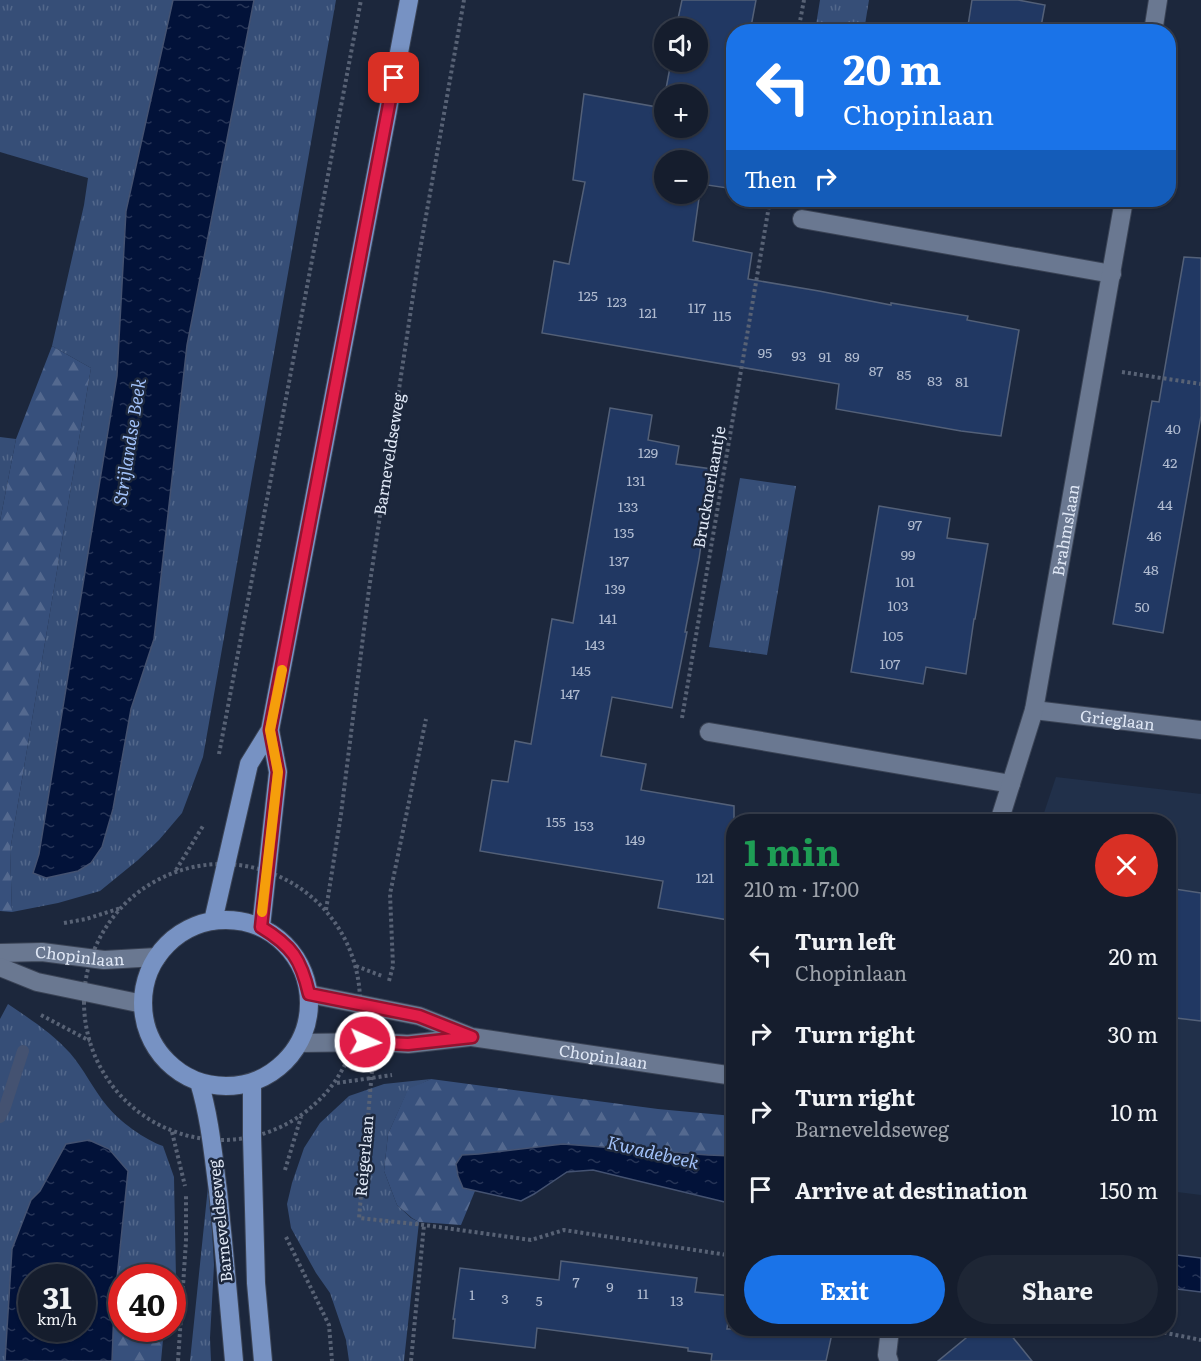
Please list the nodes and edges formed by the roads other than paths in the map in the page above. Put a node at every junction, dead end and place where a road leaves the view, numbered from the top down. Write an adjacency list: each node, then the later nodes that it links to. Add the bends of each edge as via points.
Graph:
1 (410, 0): 8 (main road)
2 (1158, 0): 3 (street)
3 (1154, 24)
4 (1123, 207): 6 (street, Brahmslaan)
5 (802, 219): 6 (street)
6 (1112, 274): 7 (street, Brahmslaan)
7 (1034, 711): 9 (street, Grieglaan); 11 (street, Brahmslaan)
8 (270, 730): 13 (main road, via 249,764); 14 (main road, via 278,772)
9 (1201, 730)
10 (709, 732): 11 (street)
11 (1011, 784): 12 (street, Brahmslaan)
12 (1002, 814)
13 (213, 921): 14 (main road); 16 (main road, via 191,927)
14 (261, 927): 18 (main road, via 294,954)
15 (0, 953): 16 (street, Chopinlaan, via 42,952 104,960)
16 (157, 957): 19 (main road, via 144,988)
17 (0, 967): 19 (street, Chopinlaan, via 38,982)
18 (309, 994): 20 (street, Chopinlaan, via 419,1016); 21 (main road, via 309,1019)
19 (143, 1004): 23 (main road, via 147,1029 159,1052 177,1070)
20 (472, 1037): 21 (street, Chopinlaan, via 408,1044); 22 (street, Chopinlaan)
21 (300, 1043): 24 (main road, via 280,1067)
22 (726, 1075)
23 (199, 1082): 24 (main road, via 225,1087); 26 (main road, Barneveldseweg, via 212,1140)
24 (252, 1083): 27 (main road, Barneveldseweg, via 256,1283)
25 (889, 1336): 28 (street)
26 (234, 1361)
27 (263, 1361)
28 (889, 1361)

